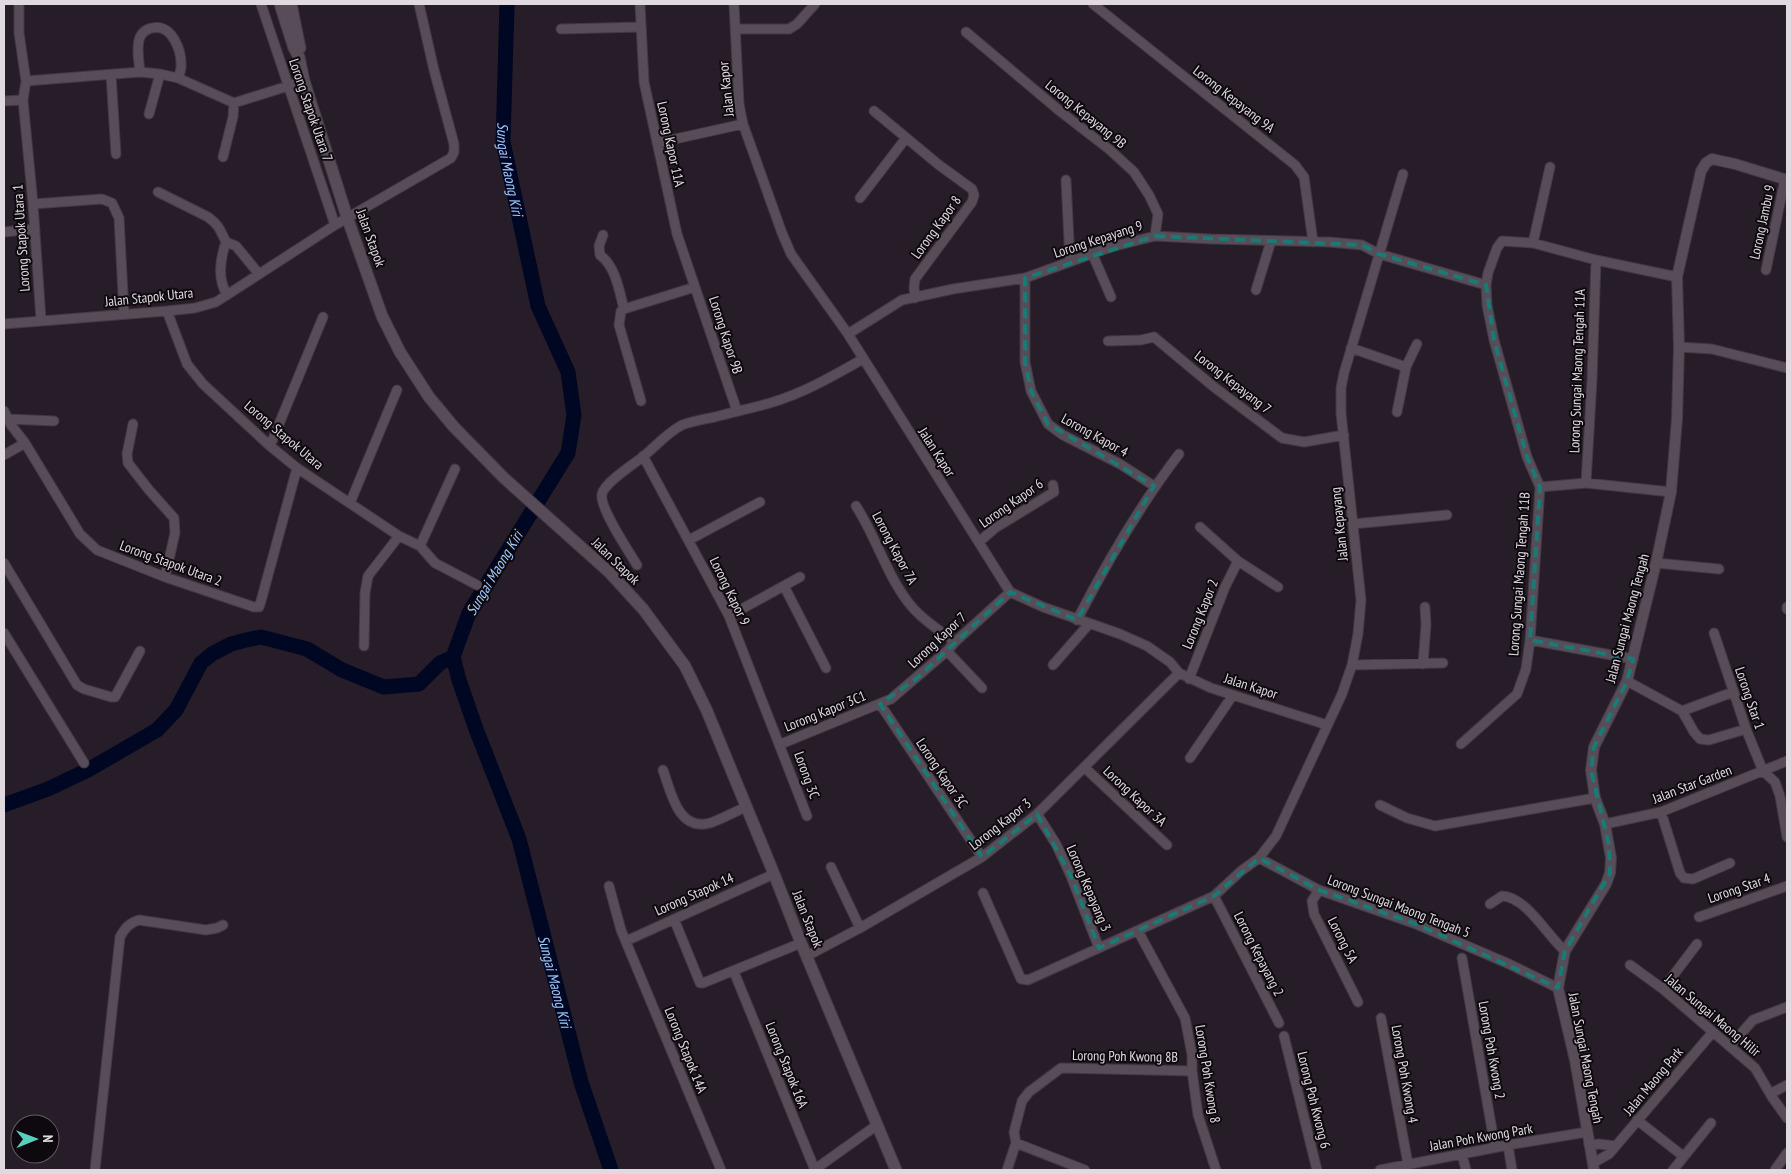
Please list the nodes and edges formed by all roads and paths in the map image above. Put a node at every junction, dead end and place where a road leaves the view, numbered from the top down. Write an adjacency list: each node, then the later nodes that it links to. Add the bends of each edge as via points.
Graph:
1 (19, 4): 19 (street, Lorong Stapok Utara 1, via 19,33)
2 (261, 4): 21 (street, Lorong Stapok Utara 7)
3 (280, 4): 14 (main road, Jalan Stapok)
4 (291, 4): 14 (main road, via 300,46)
5 (419, 4): 39 (street, Jalan Stapok Utara, via 454,152 451,158)
6 (640, 4): 10 (street, Lorong Kapor 11A)
7 (734, 4): 12 (street, Jalan Kapor)
8 (815, 4): 12 (street, via 789,29)
9 (1093, 4): 47 (street, Lorong Kepayang 9A, via 1295,165 1304,178)
10 (640, 27): 11 (street); 29 (street, Lorong Kapor 11A, via 644,82)
11 (561, 29)
12 (735, 29): 27 (street, Jalan Kapor)
13 (966, 32): 44 (street, Lorong Kepayang 9B, via 1134,172 1158,214)
14 (299, 57): 20 (main road, Jalan Stapok)
15 (140, 72): 16 (street); 17 (street); 18 (street, via 140,37 145,30 156,27 165,29 175,39 181,61)
16 (160, 74): 18 (street); 26 (street)
17 (111, 75): 19 (street); 30 (street)
18 (178, 78): 24 (street)
19 (26, 81): 22 (street, Lorong Stapok Utara 1)
20 (304, 81): 21 (street); 39 (main road, Jalan Stapok)
21 (288, 86): 24 (street); 40 (street, Lorong Stapok Utara 7)
22 (23, 100): 23 (street); 38 (street, Lorong Stapok Utara 1)
23 (4, 101)
24 (234, 103): 31 (street)
25 (874, 112): 28 (street, Lorong Kapor 8)
26 (148, 114)
27 (743, 124): 29 (street); 69 (street, Jalan Kapor, via 791,254)
28 (906, 138): 37 (street); 62 (street, Lorong Kapor 8, via 972,189 974,195 915,279)
29 (657, 143): 58 (street, Lorong Kapor 11A, via 677,234)
30 (116, 154)
31 (223, 157)
32 (1550, 167): 48 (street)
33 (1403, 174): 50 (street, Jalan Kepayang)
34 (1066, 180): 52 (street)
35 (1786, 180): 53 (street, Lorong Jambu 9); 55 (street, Jalan Sungai Maong Tengah, via 1712,159 1701,171)
36 (158, 192): 46 (street, via 208,217 220,226)
37 (860, 198)
38 (33, 204): 41 (street, Lorong Stapok Utara 1); 65 (street, via 102,199 112,203 119,218)
39 (347, 217): 40 (street, Jalan Stapok Utara); 155 (main road, Jalan Stapok, via 382,316 409,368 441,412 504,478 610,574 643,609 686,666)
40 (335, 225): 54 (street, Jalan Stapok Utara)
41 (35, 229): 42 (street); 67 (street, Lorong Stapok Utara 1)
42 (4, 232)
43 (603, 235): 63 (street, via 600,255 612,268)
44 (1156, 236): 45 (street, Lorong Kepayang 9); 49 (street, Lorong Kepayang 9)
45 (1271, 241): 47 (street, Lorong Kepayang 9); 59 (street)
46 (226, 242): 54 (street, via 236,246); 60 (street, via 220,263)
47 (1313, 242): 50 (street, Lorong Kepayang 9, via 1362,244)
48 (1533, 243): 51 (street); 57 (street, Lorong Sungai Maong Tengah 11B, via 1502,241)
49 (1092, 253): 52 (street, Lorong Kepayang 9); 61 (street)
50 (1379, 254): 57 (street, Lorong Kepayang 9); 73 (street, Jalan Kepayang)
51 (1596, 260): 55 (street); 92 (street, Lorong Sungai Maong Tengah 11A)
52 (1070, 261): 56 (street, Lorong Kepayang 9)
53 (1766, 270)
54 (259, 274): 60 (street, Jalan Stapok Utara)
55 (1677, 277): 72 (street, Jalan Sungai Maong Tengah)
56 (1025, 278): 62 (street, Lorong Kepayang 9); 94 (street, Lorong Kapor 4, via 1025,362 1031,391 1048,424)
57 (1486, 285): 95 (street, Lorong Sungai Maong Tengah 11B, via 1486,305 1494,340 1527,457)
58 (695, 288): 63 (street, Lorong Kapor 9B); 79 (street, Lorong Kapor 9B)
59 (1256, 290)
60 (227, 295): 64 (street, Jalan Stapok Utara, via 195,308)
61 (1111, 297)
62 (915, 298): 69 (street, via 902,300)
63 (624, 309): 78 (street, via 619,325)
64 (166, 311): 65 (street, Jalan Stapok Utara); 86 (street, Lorong Stapok Utara, via 187,364)
65 (124, 313): 67 (street, Jalan Stapok Utara)
66 (323, 317): 86 (street)
67 (41, 320): 68 (street, Jalan Stapok Utara)
68 (4, 324)
69 (848, 334): 74 (street, Jalan Kapor)
70 (1108, 341): 84 (street, Lorong Kepayang 7, via 1154,337 1282,438 1304,442)
71 (1417, 344): 75 (street)
72 (1679, 347): 76 (street, via 1712,349); 96 (street, Jalan Sungai Maong Tengah)
73 (1351, 348): 75 (street); 84 (street, Jalan Kepayang, via 1341,388 1340,413)
74 (863, 359): 79 (street, via 798,393); 105 (street, Jalan Kapor)
75 (1406, 367): 80 (street)
76 (1787, 368)
77 (397, 390): 98 (street)
78 (641, 401)
79 (736, 411): 89 (street, via 683,425 666,435)
80 (1397, 412)
81 (6, 415): 82 (street); 85 (street, Lorong Stapok Utara 2)
82 (54, 421)
83 (132, 424): 113 (street, via 128,463 174,518 175,533)
84 (1344, 434): 101 (street, Jalan Kepayang)
85 (26, 443): 88 (street); 113 (street, Lorong Stapok Utara 2, via 87,543)
86 (270, 446): 90 (street, Lorong Stapok Utara)
87 (1179, 454): 94 (street)
88 (4, 455)
89 (643, 456): 104 (street, Lorong Kapor 9); 110 (street, via 602,492 607,512)
90 (297, 468): 98 (street, Lorong Stapok Utara); 113 (street, Lorong Stapok Utara 2, via 259,607)
91 (455, 469): 106 (street)
92 (1586, 483): 95 (street); 96 (street)
93 (1053, 485): 105 (street, Lorong Kapor 6, via 1054,492 995,528)
94 (1154, 486): 120 (street, via 1098,578)
95 (1540, 487): 124 (street, Lorong Sungai Maong Tengah 11B)
96 (1671, 492): 109 (street, Jalan Sungai Maong Tengah)
97 (760, 502): 104 (street)
98 (350, 503): 103 (street, Lorong Stapok Utara)
99 (856, 506): 125 (street, Lorong Kapor 7A, via 909,603)
100 (1447, 515): 101 (street)
101 (1353, 524): 133 (street, Jalan Kepayang, via 1361,600)
102 (1200, 527): 107 (street)
103 (399, 536): 106 (street, Lorong Stapok Utara); 126 (street, via 368,576)
104 (689, 540): 119 (street, Lorong Kapor 9)
105 (979, 542): 117 (street, Jalan Kapor)
106 (420, 546): 114 (street, via 435,563)
107 (1238, 561): 116 (street); 136 (street, Lorong Kapor 2)
108 (4, 563): 127 (street, via 80,687 115,697)
109 (1656, 564): 111 (street); 129 (street, Jalan Sungai Maong Tengah)
110 (637, 565)
111 (1719, 569)
112 (800, 576): 115 (street)
113 (165, 577)
114 (477, 585)
115 (784, 586): 119 (street); 134 (street)
116 (1278, 587)
117 (1010, 592): 120 (street, Jalan Kapor); 125 (street, Lorong Kapor 7)
118 (1425, 607): 132 (street)
119 (729, 616): 145 (street, Lorong Kapor 9)
120 (1077, 620): 121 (street, Jalan Kapor)
121 (1089, 624): 131 (street); 135 (street, Jalan Kapor, via 1146,646 1170,662)
122 (4, 633): 149 (street)
123 (1714, 633): 139 (street, Lorong Star 1)
124 (1530, 640): 129 (street); 146 (street, Lorong Sungai Maong Tengah 11B, via 1526,669 1517,694)
125 (955, 642): 128 (street, Lorong Kapor 7)
126 (364, 646)
127 (140, 651)
128 (947, 651): 138 (street); 141 (street, Lorong Kapor 7, via 901,692)
129 (1633, 659): 137 (street, Jalan Sungai Maong Tengah)
130 (1443, 663): 132 (street)
131 (1053, 664)
132 (1423, 664): 133 (street)
133 (1352, 666): 143 (street, Jalan Kepayang)
134 (826, 668)
135 (1179, 673): 136 (street, Jalan Kapor); 150 (street, Lorong Kapor 3)
136 (1189, 678): 140 (street, Jalan Kapor)
137 (1627, 681): 142 (street); 153 (street, Jalan Sungai Maong Tengah, via 1594,747 1591,770)
138 (982, 688)
139 (1734, 692): 142 (street); 144 (street, Lorong Star 1)
140 (1232, 695): 143 (street, Jalan Kapor); 147 (street)
141 (880, 704): 145 (street, Lorong Kapor 3C1); 162 (street, Lorong Kapor 3C)
142 (1682, 710): 144 (street, via 1700,739 1709,740)
143 (1327, 724): 163 (street, Jalan Kepayang, via 1276,836)
144 (1746, 729): 152 (street, Lorong Star 1)
145 (781, 744): 158 (street, Lorong 3C)
146 (1461, 744)
147 (1190, 758)
148 (1787, 761): 152 (street, Jalan Star Garden)
149 (84, 763)
150 (1084, 767): 157 (street, Lorong Kapor 3); 161 (street, Lorong Kapor 3A)
151 (663, 770): 155 (street, via 679,813 688,820 697,824 709,823)
152 (1763, 771): 156 (street, Jalan Star Garden); 160 (street, via 1775,782)
153 (1595, 798): 154 (street, via 1435,826 1407,818); 159 (street, Jalan Sungai Maong Tengah)
154 (1380, 805)
155 (746, 807): 166 (main road, Jalan Stapok)
156 (1661, 812): 159 (street, Jalan Star Garden); 164 (street, via 1684,878 1693,880)
157 (1037, 814): 162 (street, Lorong Kapor 3); 181 (street, Lorong Kepayang 3, via 1071,876)
158 (808, 816)
159 (1605, 824): 182 (street, Jalan Sungai Maong Tengah, via 1612,858 1610,873)
160 (1787, 837)
161 (1167, 845)
162 (982, 857): 176 (street, Lorong Kapor 3)
163 (1259, 858): 169 (street, Lorong Sungai Maong Tengah 5); 171 (street, Jalan Kepayang)
164 (1730, 863)
165 (831, 867): 176 (street)
166 (774, 874): 174 (street, Lorong Stapok 14); 179 (main road, Jalan Stapok)
167 (609, 886): 178 (street, Lorong Stapok 14A)
168 (1787, 886): 173 (street, Lorong Star 4)
169 (1319, 890): 187 (street, Lorong Sungai Maong Tengah 5, via 1416,924); 189 (street, Lorong 5A, via 1312,902 1314,914)
170 (984, 892): 181 (street, Jalan Kepayang, via 1021,979 1028,980)
171 (1214, 896): 177 (street, Jalan Kepayang); 192 (street, Lorong Kepayang 2)
172 (1490, 904): 182 (street, via 1502,896 1512,898 1536,916)
173 (1699, 917)
174 (674, 919): 178 (street, Lorong Stapok 14); 186 (street, via 700,983)
175 (223, 925): 214 (street, via 206,930 139,920 132,922 120,937)
176 (860, 928): 183 (street, Lorong Kapor 3)
177 (1138, 931): 181 (street, Jalan Kepayang); 196 (street, Lorong Poh Kwong 8, via 1185,1018)
178 (626, 941): 215 (street, Lorong Stapok 14A)
179 (801, 944): 183 (main road, Jalan Stapok); 186 (street)
180 (1697, 944): 188 (street)
181 (1099, 948)
182 (1565, 951): 187 (street, Jalan Sungai Maong Tengah)
183 (807, 956): 202 (main road, Jalan Stapok)
184 (1462, 958): 208 (street, Lorong Poh Kwong 2)
185 (1630, 965): 188 (street, Jalan Sungai Maong Hilir)
186 (734, 972): 216 (street, Lorong Stapok 16A)
187 (1558, 988): 203 (street, Jalan Sungai Maong Tengah)
188 (1663, 989): 193 (street, Jalan Sungai Maong Hilir)
189 (1358, 1002)
190 (1787, 1007): 195 (street, via 1753,1020)
191 (1381, 1018): 212 (street, Lorong Poh Kwong 4)
192 (1279, 1023)
193 (1712, 1033): 195 (street, Jalan Sungai Maong Hilir); 200 (street, Jalan Maong Park)
194 (1284, 1036): 221 (street, Lorong Poh Kwong 6)
195 (1730, 1046): 198 (street, Jalan Sungai Maong Hilir, via 1755,1068)
196 (1192, 1071): 204 (street, Lorong Poh Kwong 8B, via 1061,1068 1022,1101 1014,1132); 220 (street, Lorong Poh Kwong 8, via 1198,1115)
197 (1787, 1085): 198 (street)
198 (1770, 1094): 199 (street, Jalan Sungai Maong Hilir)
199 (1787, 1118)
200 (1637, 1120): 207 (street, Jalan Maong Park); 211 (street)
201 (1711, 1123): 211 (street)
202 (877, 1125): 216 (street); 217 (main road, Jalan Stapok)
203 (1587, 1132): 205 (street, Jalan Poh Kwong Park); 206 (street, Jalan Sungai Maong Tengah)
204 (1016, 1143): 218 (street, Lorong Poh Kwong 8B); 219 (street)
205 (1508, 1145): 208 (street, Jalan Poh Kwong Park); 224 (street)
206 (1589, 1145): 207 (street); 213 (street, Jalan Sungai Maong Tengah)
207 (1615, 1146): 213 (street, Jalan Maong Park)
208 (1495, 1147): 210 (street, Jalan Poh Kwong Park)
209 (1787, 1152): 226 (street)
210 (1462, 1154): 212 (street, Jalan Poh Kwong Park); 223 (street)
211 (1683, 1156): 225 (street)
212 (1408, 1164): 222 (street, Jalan Poh Kwong Park)
213 (1593, 1167)
214 (95, 1170)
215 (721, 1170)
216 (815, 1170)
217 (896, 1170)
218 (1007, 1170)
219 (1084, 1170)
220 (1215, 1170)
221 (1317, 1170)
222 (1382, 1170)
223 (1466, 1170)
224 (1512, 1170)
225 (1672, 1170)
226 (1775, 1170)

